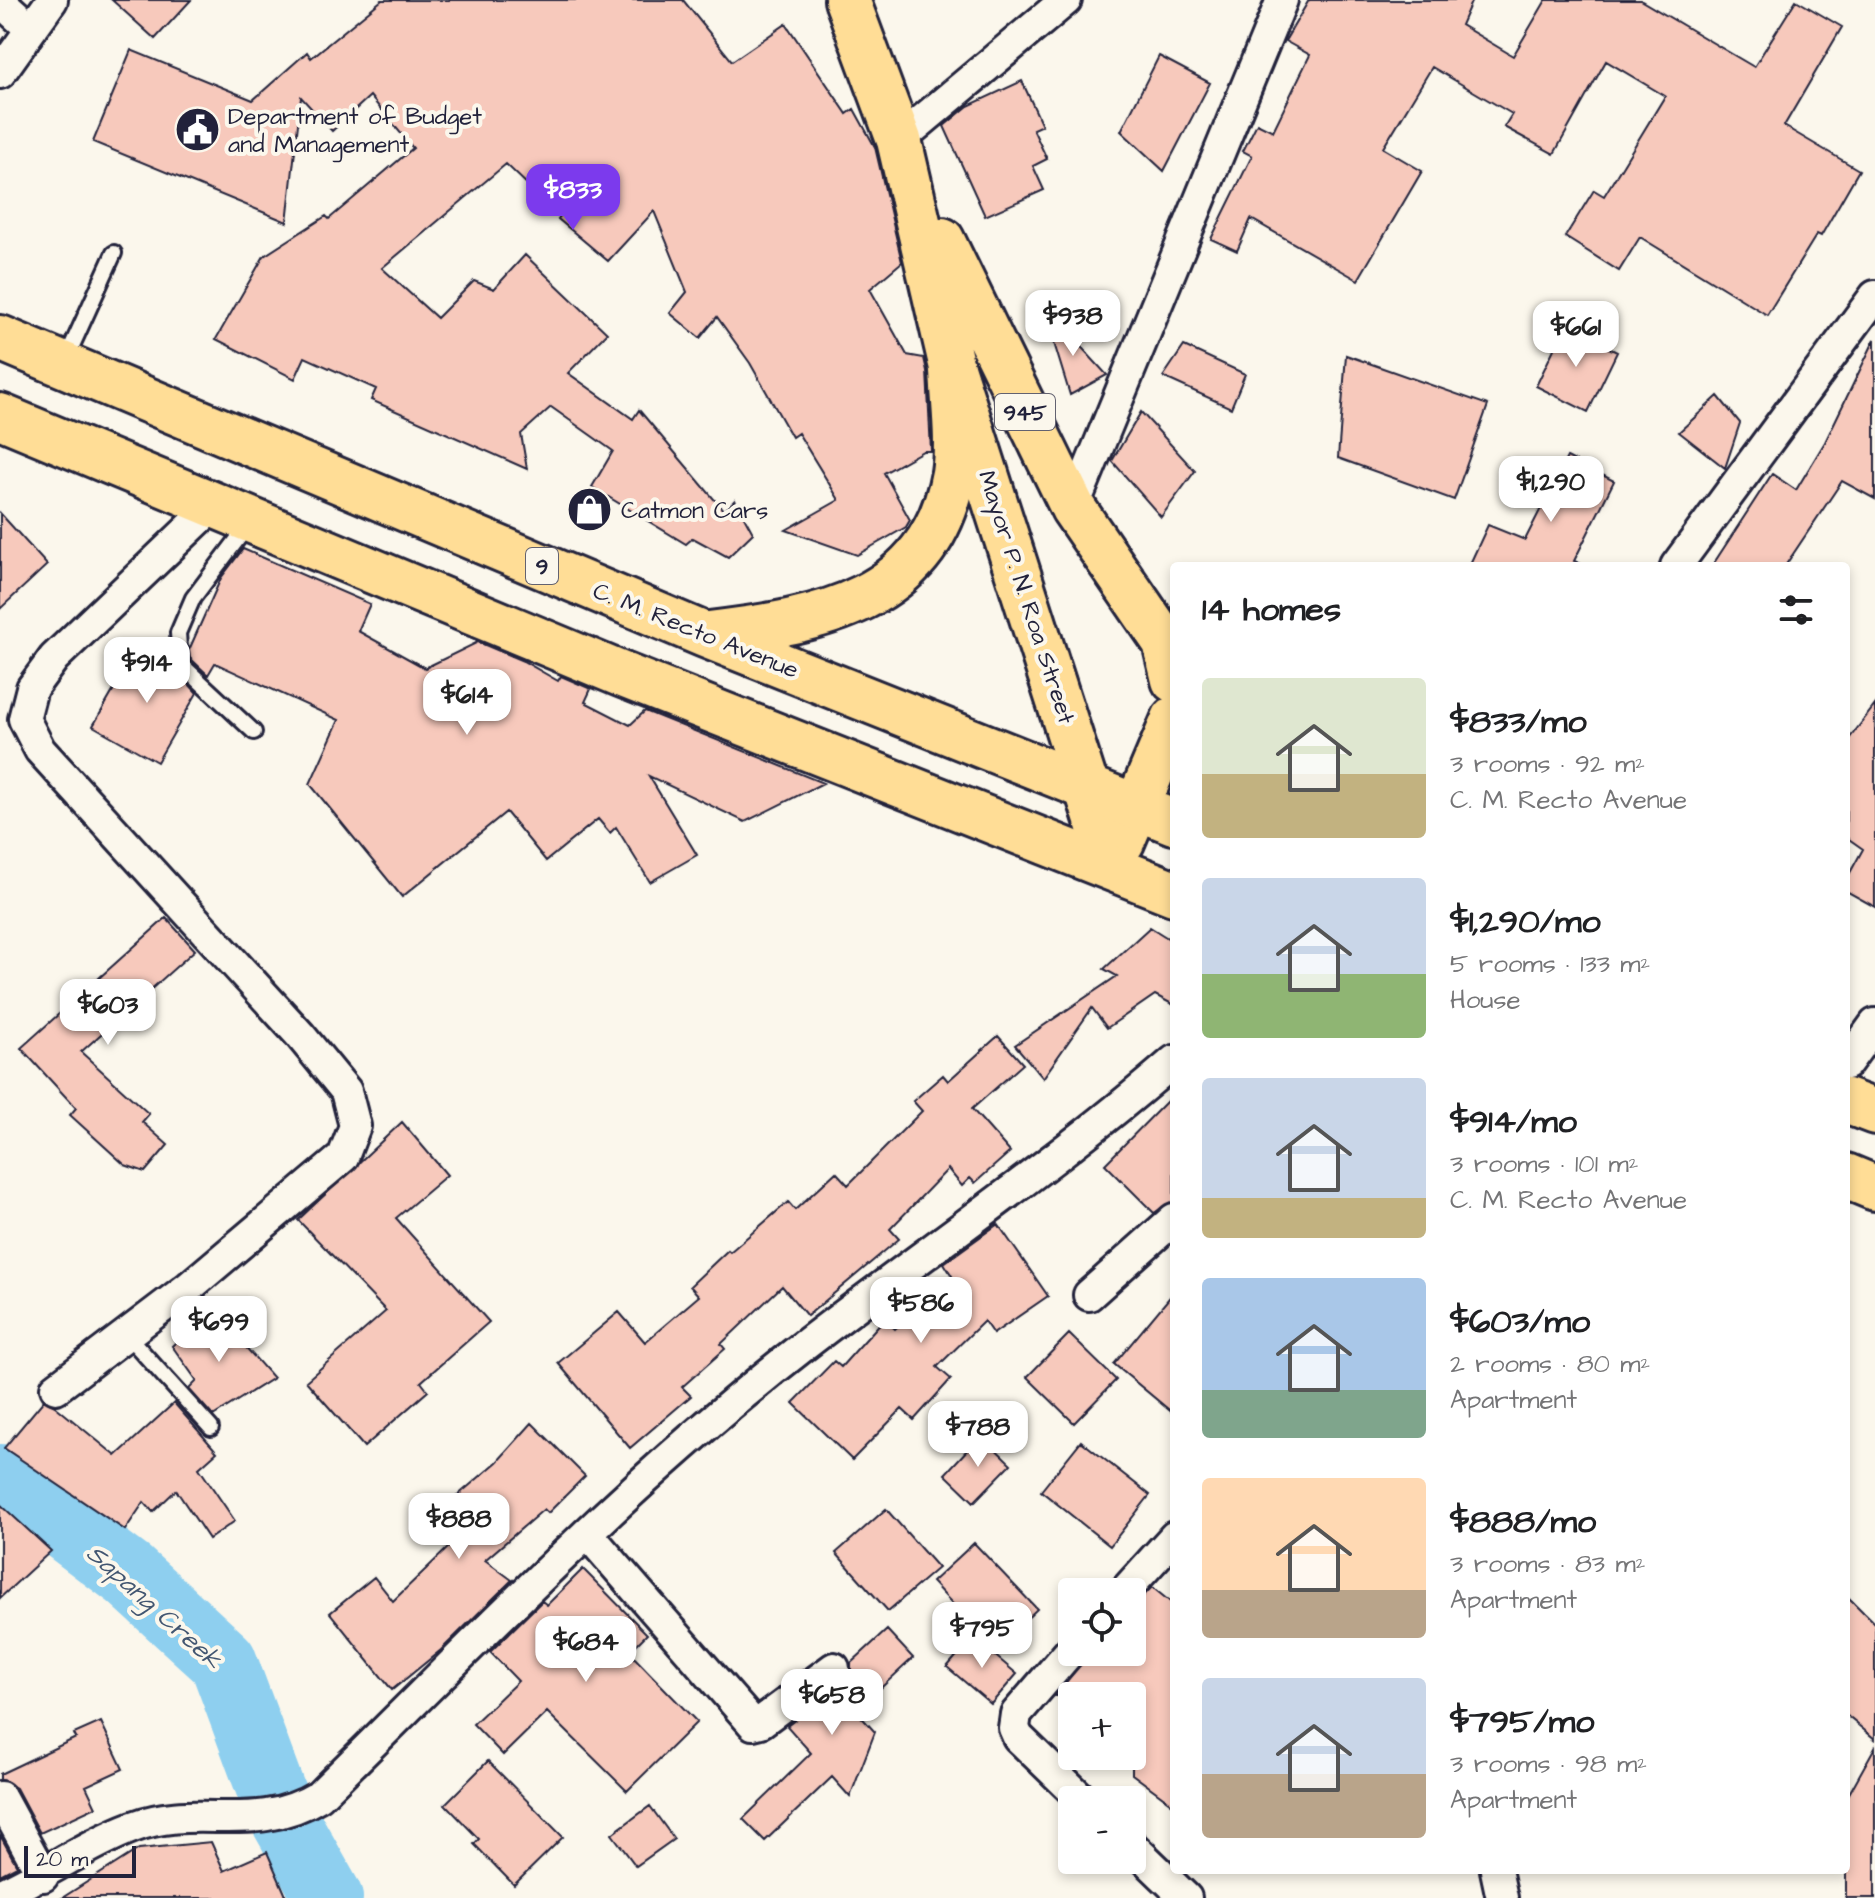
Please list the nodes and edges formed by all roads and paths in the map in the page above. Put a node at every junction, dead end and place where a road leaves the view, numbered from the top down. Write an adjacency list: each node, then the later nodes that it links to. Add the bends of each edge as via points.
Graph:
1 (52, 0): 6 (street)
2 (847, 0): 8 (main road, Mayor P. N. Roa Street / 945)
3 (1066, 0): 8 (street)
4 (1282, 0): 15 (street)
5 (0, 1): 6 (street)
6 (30, 28): 7 (street)
7 (0, 73)
8 (903, 154): 13 (main road, Mayor P. N. Roa Street / 945); 15 (main road, Mayor P. N. Roa Street / 945)
9 (114, 253): 12 (lane)
10 (1875, 296): 17 (street)
11 (0, 338): 12 (main road, C. M. Recto Avenue / 9)
12 (63, 365): 18 (main road, C. M. Recto Avenue / 9)
13 (952, 368): 18 (main road, via 954,472 935,530 911,565 852,605 774,626); 22 (main road, Mayor P. N. Roa Street / 945)
14 (0, 416): 16 (main road)
15 (1073, 508): 19 (main road, Mayor P. N. Roa Street / 945)
16 (233, 513): 20 (lane, via 178,633 180,663); 24 (main road, via 623,675); 35 (street, via 54,658 32,688 24,719 40,750 346,1091 355,1126 343,1157 189,1287)
17 (1679, 562)
18 (705, 635): 22 (main road, C. M. Recto Avenue / 9)
19 (1170, 656)
20 (254, 732)
21 (1170, 739): 23 (main road)
22 (1086, 787): 23 (main road, C. M. Recto Avenue / 9); 24 (main road, Mayor P. N. Roa Street / 945)
23 (1155, 814): 24 (main road)
24 (1112, 867): 25 (main road)
25 (1170, 891)
26 (1875, 1024): 27 (street)
27 (1850, 1058)
28 (1170, 1064): 38 (street, via 979,1217 800,1349)
29 (1850, 1103): 30 (main road)
30 (1875, 1112)
31 (1850, 1178): 32 (main road)
32 (1875, 1188)
33 (1170, 1223): 34 (street)
34 (1089, 1295)
35 (125, 1332): 36 (street); 37 (lane)
36 (56, 1388)
37 (211, 1428)
38 (587, 1533): 42 (street, via 753,1724); 47 (street, via 319,1796 298,1809 269,1816 234,1820 187,1815 133,1827)
39 (1170, 1541): 40 (street)
40 (1137, 1578)
41 (1058, 1665): 43 (street, via 1016,1714 1014,1728)
42 (834, 1668)
43 (1069, 1786)
44 (0, 1797): 47 (street)
45 (1146, 1859): 49 (street)
46 (1497, 1874): 50 (street)
47 (43, 1876): 48 (street)
48 (0, 1895)
49 (1186, 1898)
50 (1502, 1898)

